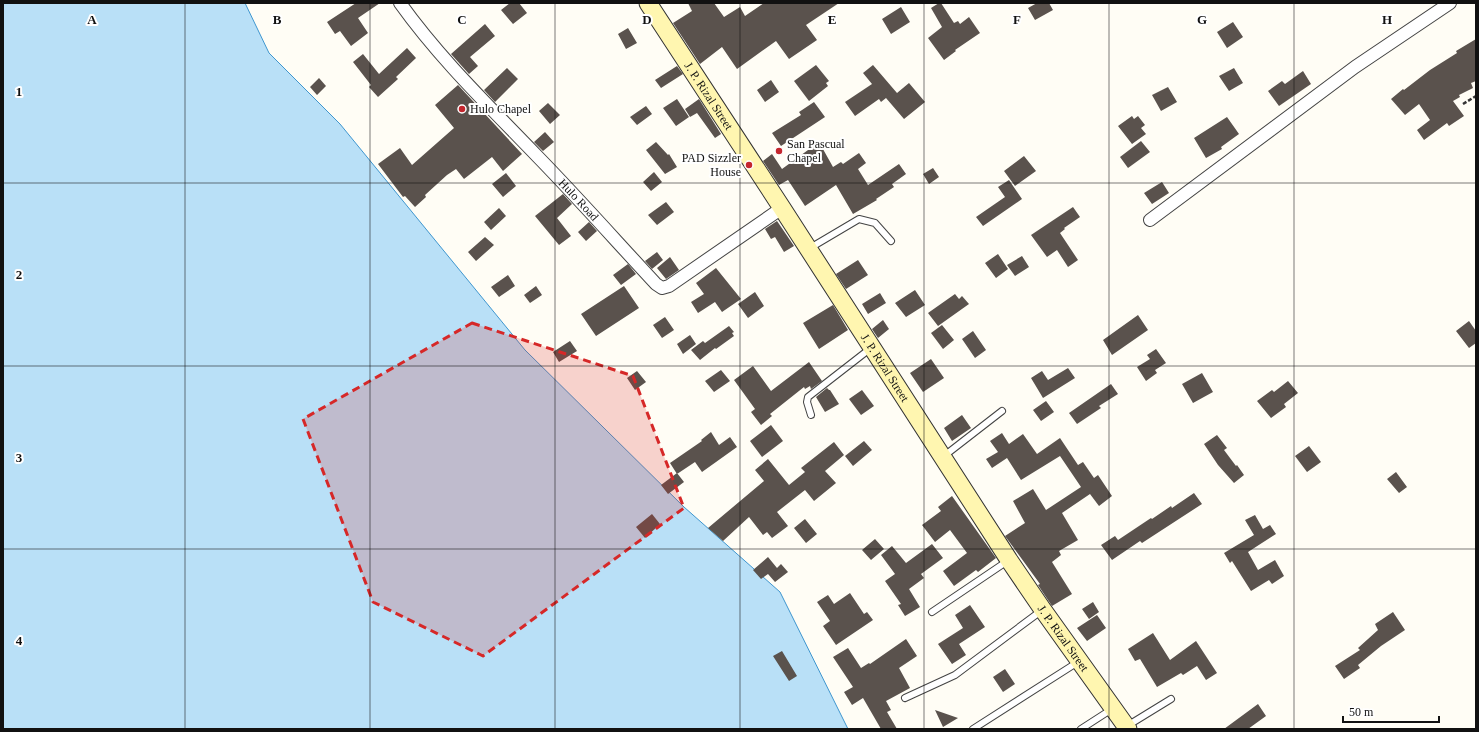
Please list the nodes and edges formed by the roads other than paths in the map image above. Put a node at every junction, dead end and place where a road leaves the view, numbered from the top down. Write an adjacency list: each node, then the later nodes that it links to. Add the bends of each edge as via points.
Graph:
1 (400, 3): 4 (street, Hulo Road, via 468,85 662,288 669,286)
2 (648, 3): 4 (main road, J. P. Rizal Street)
3 (1450, 3): 5 (street, via 1355,67)
4 (782, 208): 7 (main road, J. P. Rizal Street)
5 (1150, 220)
6 (891, 241): 7 (lane, via 875,223 859,219)
7 (809, 249): 8 (main road, J. P. Rizal Street)
8 (872, 347): 10 (lane, via 808,397); 11 (main road, J. P. Rizal Street)
9 (1002, 411): 11 (lane)
10 (811, 415)
11 (943, 457): 12 (main road, J. P. Rizal Street)
12 (1009, 560): 13 (main road, J. P. Rizal Street); 14 (lane)
13 (1043, 610): 15 (main road, J. P. Rizal Street); 16 (lane, via 955,675)
14 (932, 612)
15 (1080, 662): 18 (main road, J. P. Rizal Street); 20 (lane)
16 (905, 698)
17 (1171, 699): 19 (lane)
18 (1113, 708): 19 (main road, J. P. Rizal Street); 21 (lane)
19 (1127, 728)
20 (973, 729)
21 (1082, 729)

